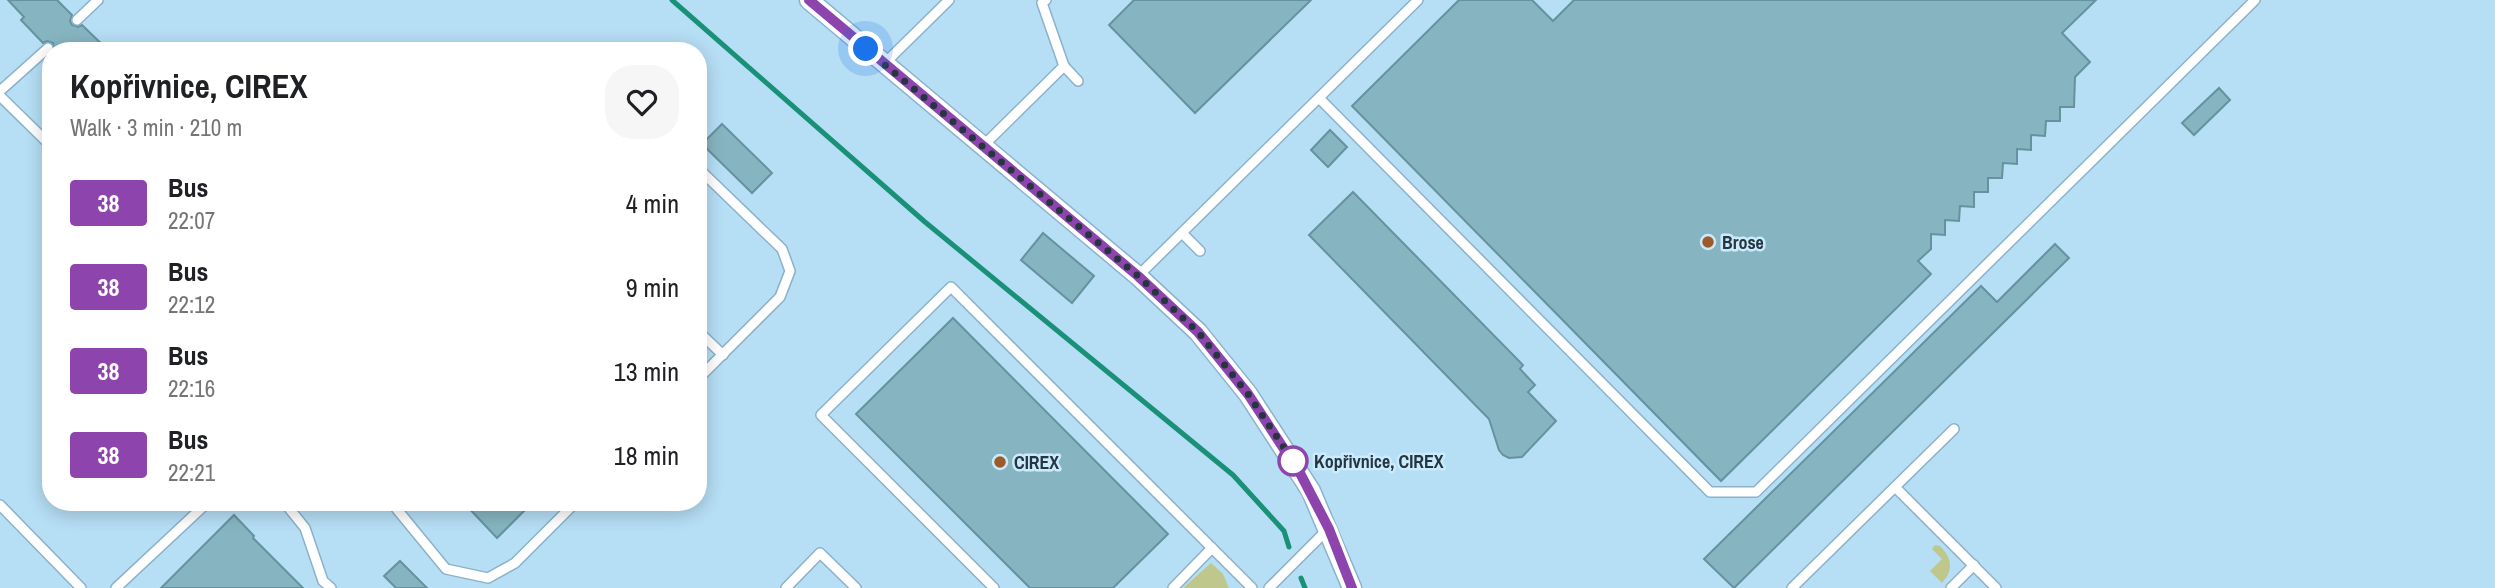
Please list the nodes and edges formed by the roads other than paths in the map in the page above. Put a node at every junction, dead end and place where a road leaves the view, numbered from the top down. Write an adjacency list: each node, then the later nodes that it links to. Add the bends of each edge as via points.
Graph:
1 (98, 0): 7 (lane)
2 (809, 0): 9 (street)
3 (949, 0): 9 (lane)
4 (1046, 0): 10 (lane, via 1042,3)
5 (1418, 0): 13 (lane)
6 (2255, 0): 13 (lane, via 1756,492 1710,492)
7 (77, 20)
8 (42, 54): 12 (lane)
9 (884, 64): 15 (street)
10 (1064, 66): 11 (lane); 15 (lane)
11 (1079, 81)
12 (0, 94): 14 (lane)
13 (1318, 98): 17 (lane)
14 (42, 137)
15 (983, 146): 19 (street)
16 (707, 177): 21 (lane, via 782,249 790,271 780,297)
17 (1181, 233): 18 (lane); 19 (lane)
18 (1200, 251)
19 (1138, 276): 30 (street, via 1198,332 1232,373 1291,458)
20 (707, 340): 21 (lane)
21 (723, 355): 22 (lane)
22 (707, 370)
23 (1954, 429): 24 (lane)
24 (1895, 486): 32 (lane); 43 (lane)
25 (0, 505): 33 (lane)
26 (198, 511): 34 (lane)
27 (291, 511): 35 (lane, via 305,528 323,581)
28 (398, 511): 29 (lane, via 446,569 488,578 515,563)
29 (567, 511)
30 (1329, 529): 41 (lane); 42 (street)
31 (1212, 548): 38 (lane, via 951,287 821,415); 39 (lane); 40 (lane)
32 (1974, 565): 44 (lane); 45 (lane)
33 (81, 588)
34 (116, 588)
35 (331, 588)
36 (786, 588): 37 (lane, via 820,553)
37 (856, 588)
38 (994, 588)
39 (1173, 588)
40 (1252, 588)
41 (1269, 588)
42 (1352, 588)
43 (1792, 588)
44 (1951, 588)
45 (1996, 588)

